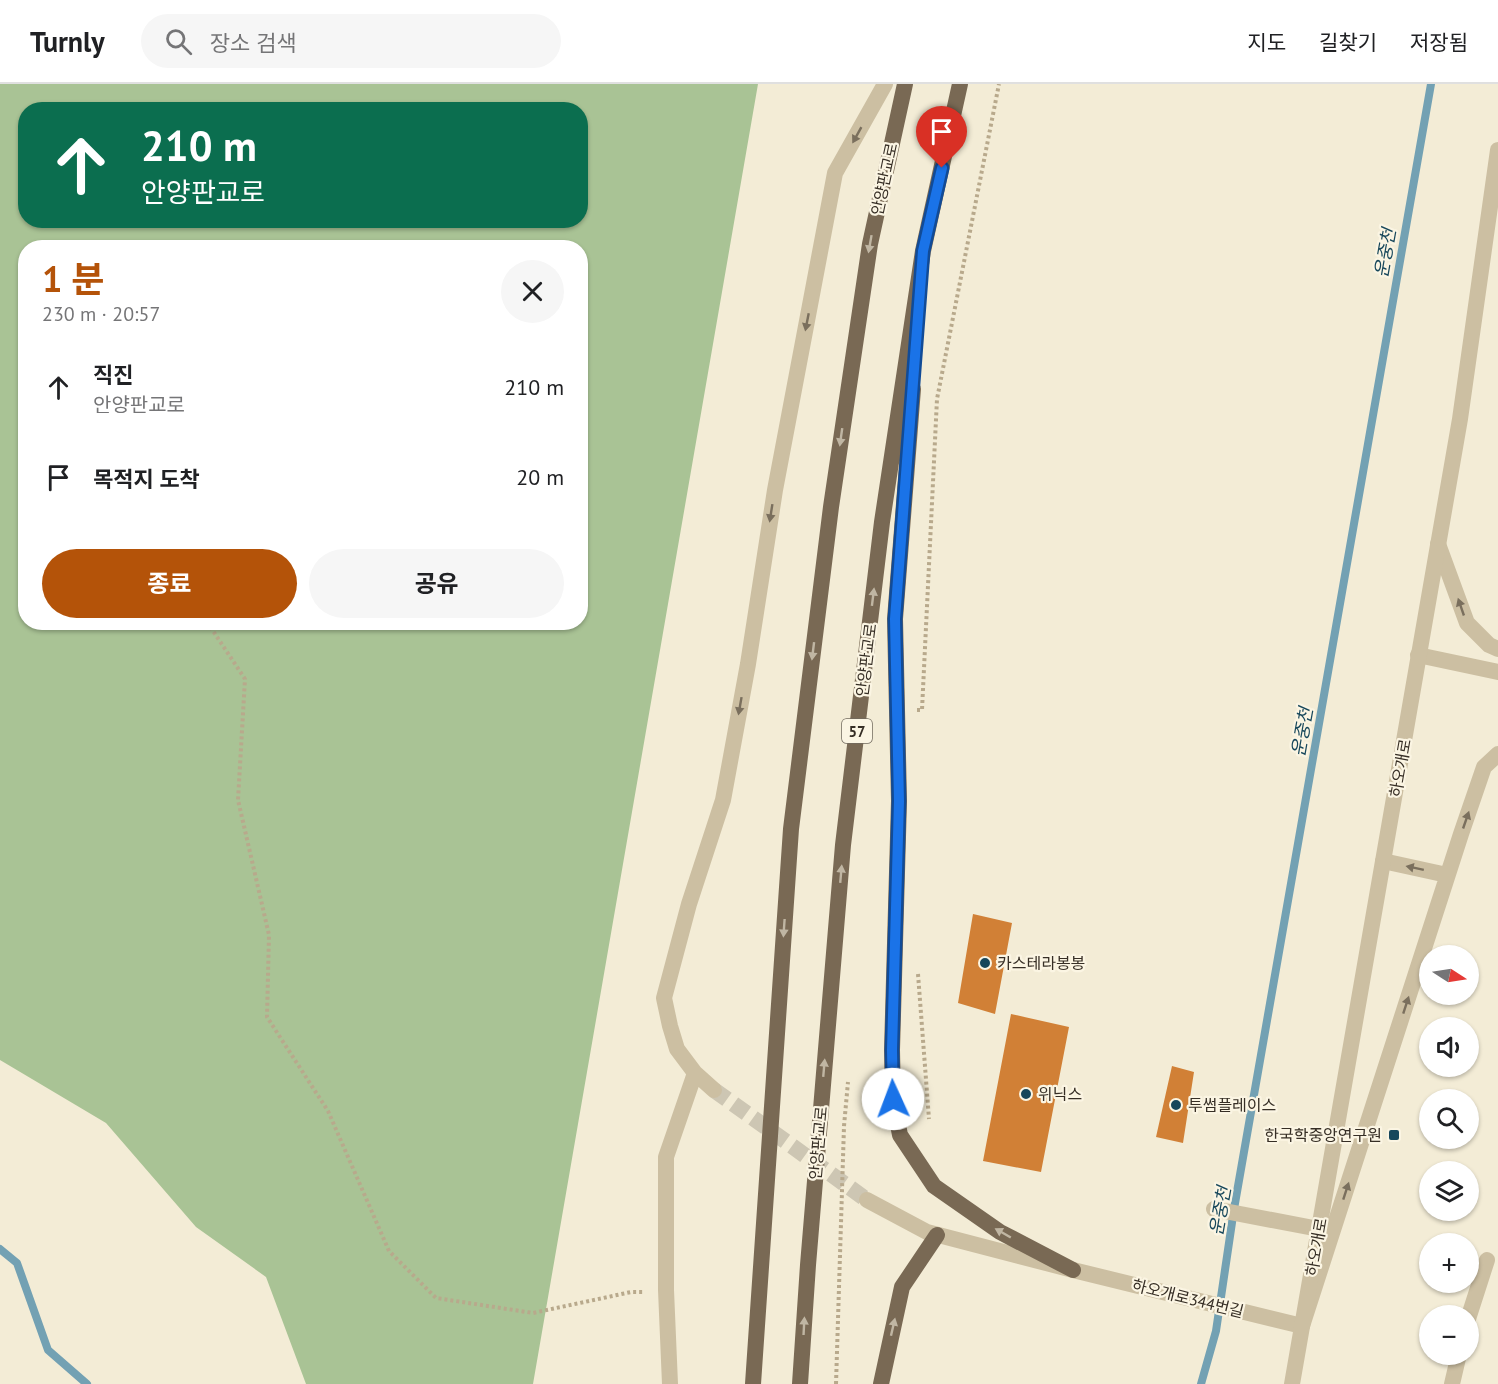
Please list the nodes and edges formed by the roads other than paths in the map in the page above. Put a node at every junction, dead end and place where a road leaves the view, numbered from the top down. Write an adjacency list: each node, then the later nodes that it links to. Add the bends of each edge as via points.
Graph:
1 (885, 84): 13 (street, one-way to 13, via 835,173 775,490 723,800 688,904 664,998 677,1049)
2 (905, 84): 25 (main road, 안양판교로, one-way to 25, via 870,244 831,507 791,830)
3 (960, 84): 5 (main road, 안양판교로 / 57)
4 (1498, 150): 6 (street, 하오개로)
5 (923, 251): 20 (main road, one-way to 5, via 1000,1232 934,1186 900,1134 893,1099 899,801 895,619); 26 (main road, 안양판교로 / 57, one-way to 5, via 843,845 882,522)
6 (1438, 544): 7 (street, one-way to 6, via 1467,623); 8 (street, 하오개로)
7 (1498, 649)
8 (1418, 655): 9 (street); 11 (street, 하오개로)
9 (1498, 672)
10 (1498, 754): 12 (street, one-way to 10, via 1484,767)
11 (1383, 861): 12 (street, one-way to 11); 17 (street, 하오개로)
12 (1448, 875): 22 (street, one-way to 12)
13 (695, 1072): 14 (street); 24 (street, via 666,1157)
14 (714, 1090)
15 (867, 1200): 18 (street, 하오개로344번길)
16 (1214, 1209): 17 (street)
17 (1319, 1229): 22 (street, 하오개로)
18 (937, 1235): 20 (street, 하오개로344번길); 27 (main road, one-way to 18, via 902,1287)
19 (1487, 1260): 21 (street)
20 (1073, 1270): 22 (street, 하오개로344번길)
21 (1473, 1305)
22 (1302, 1326): 28 (street, 하오개로)
23 (1456, 1365): 29 (street)
24 (669, 1384)
25 (753, 1384)
26 (800, 1384)
27 (881, 1384)
28 (1292, 1384)
29 (1452, 1384)

